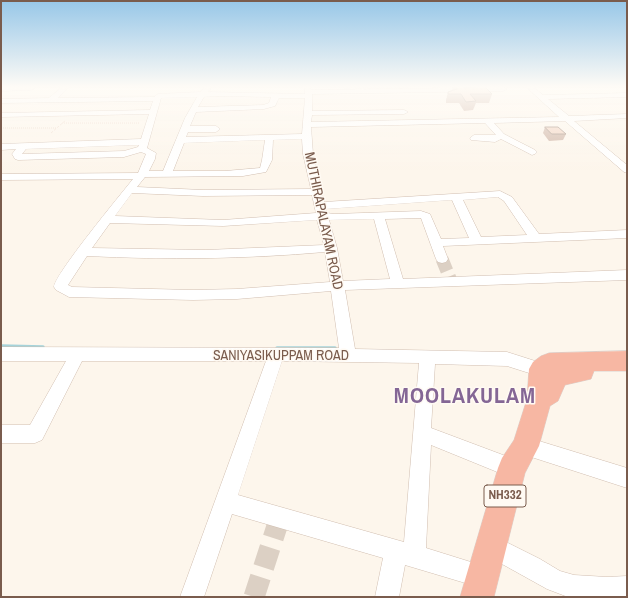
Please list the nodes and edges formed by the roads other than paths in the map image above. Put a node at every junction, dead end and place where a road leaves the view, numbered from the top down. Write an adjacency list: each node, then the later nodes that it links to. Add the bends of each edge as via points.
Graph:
1 (308, 113): 16 (street, MUTHIRAPALAYAM ROAD)
2 (44, 114): 9 (street)
3 (96, 114): 11 (street)
4 (151, 114): 11 (street)
5 (191, 114): 6 (street, via 220,118); 15 (street)
6 (221, 114)
7 (405, 114): 14 (street)
8 (561, 114): 12 (street)
9 (1, 115)
10 (627, 116): 12 (street)
11 (150, 117): 24 (street)
12 (567, 119): 13 (street); 28 (street)
13 (487, 121): 14 (street); 17 (street)
14 (409, 123): 16 (street)
15 (185, 129): 20 (street, via 217,126); 22 (street)
16 (306, 131): 19 (street); 34 (street, MUTHIRAPALAYAM ROAD)
17 (501, 136): 21 (street, via 495,139); 26 (street)
18 (245, 137): 19 (street); 20 (street); 22 (street, via 243,144 237,146)
19 (269, 137): 29 (street, via 263,170 240,173)
20 (214, 138): 22 (street)
21 (474, 138)
22 (180, 144): 29 (street)
23 (24, 146): 24 (street); 25 (street); 27 (street, via 17,154 18,157)
24 (142, 146): 27 (street, via 124,154); 30 (street, via 152,154)
25 (1, 147)
26 (532, 152)
27 (93, 155): 31 (street)
28 (627, 170)
29 (166, 173): 30 (street)
30 (141, 175): 31 (street); 33 (street)
31 (76, 176): 32 (street)
32 (1, 177)
33 (129, 190): 34 (street, via 210,193); 38 (street)
34 (316, 192): 36 (street, MUTHIRAPALAYAM ROAD)
35 (456, 197): 36 (street); 40 (street, via 493,194 505,197); 41 (street)
36 (321, 211): 37 (street, via 334,218); 38 (street, via 223,222); 43 (street, MUTHIRAPALAYAM ROAD)
37 (379, 216): 42 (street, via 426,216); 47 (street)
38 (107, 218): 44 (street)
39 (627, 234): 40 (street)
40 (535, 238): 41 (street)
41 (477, 241): 42 (street)
42 (436, 242): 45 (street)
43 (331, 248): 44 (street, via 186,255); 48 (street, MUTHIRAPALAYAM ROAD)
44 (82, 252): 48 (street, via 61,283 61,287 69,292 193,295)
45 (442, 259)
46 (627, 275): 47 (street)
47 (398, 283): 48 (street)
48 (336, 286): 52 (street, MUTHIRAPALAYAM ROAD)
49 (1, 354): 50 (street, SANIYASIKUPPAM ROAD)
50 (77, 355): 51 (street, SANIYASIKUPPAM ROAD); 58 (street, via 35,434)
51 (276, 356): 52 (street, SANIYASIKUPPAM ROAD); 61 (street)
52 (348, 356): 53 (street, SANIYASIKUPPAM ROAD)
53 (427, 357): 56 (street, SANIYASIKUPPAM ROAD, via 507,359); 57 (street)
54 (627, 361): 56 (highway, via 549,363)
55 (627, 371): 56 (highway)
56 (549, 373): 59 (highway, NH332, via 549,393 539,399)
57 (422, 433): 59 (street); 63 (street)
58 (1, 434)
59 (519, 457): 60 (street); 62 (highway, NH332)
60 (627, 478)
61 (227, 502): 63 (street); 66 (street)
62 (492, 546): 64 (highway, NH332); 65 (street, via 555,580 574,587)
63 (405, 553): 64 (street); 67 (street)
64 (480, 586)
65 (627, 588)
66 (192, 597)
67 (387, 597)

